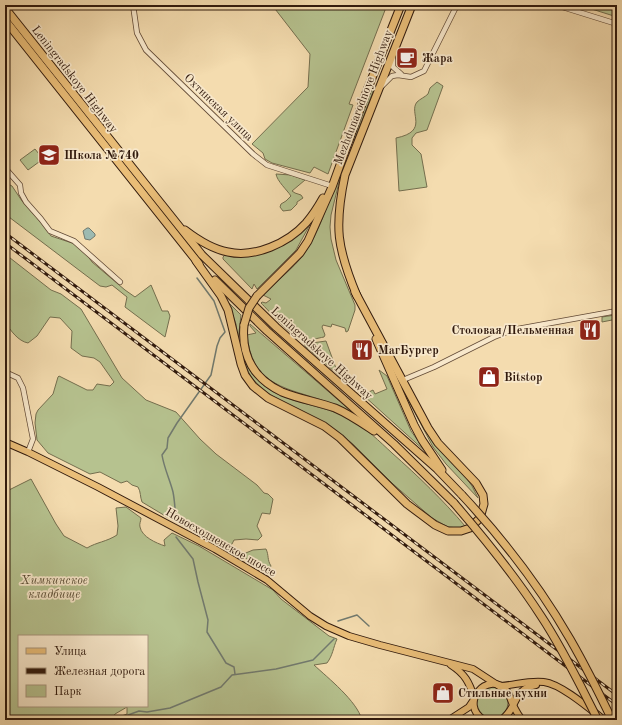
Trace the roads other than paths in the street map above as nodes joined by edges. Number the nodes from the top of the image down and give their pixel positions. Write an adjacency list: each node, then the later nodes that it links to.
1 (133, 5): 14 (street, Охтинская улица)
2 (401, 5): 13 (highway, Mezhdunarodnoye Highway)
3 (412, 5): 9 (highway, Mezhdunarodnoye Highway)
4 (457, 5): 10 (street)
5 (556, 5): 8 (street)
6 (5, 8): 15 (highway, Leningradskoye Highway)
7 (5, 20): 16 (highway, Leningradskoye Highway)
8 (617, 24)
9 (394, 50): 10 (street); 11 (highway, Mezhdunarodnoye Highway)
10 (404, 76): 11 (street)
11 (378, 90): 18 (highway, Mezhdunarodnoye Highway)
12 (5, 168): 17 (street)
13 (336, 175): 14 (highway); 24 (highway, bridge)
14 (329, 185): 15 (highway)
15 (177, 224): 25 (highway, Leningradskoye Highway)
16 (196, 261): 21 (highway); 24 (highway, Leningradskoye Highway)
17 (120, 282)
18 (356, 292): 21 (highway); 25 (highway)
19 (617, 311): 21 (street)
20 (5, 372): 23 (street)
21 (403, 380)
22 (5, 442): 23 (main road, Новосходненское шоссе)
23 (28, 452): 26 (main road, Новосходненское шоссе)
24 (407, 457): 35 (highway, Leningradskoye Highway, bridge)
25 (453, 484): 37 (highway, Leningradskoye Highway, bridge)
26 (448, 663): 27 (main road, Новосходненское шоссе); 29 (main road, Новосходненское шоссе)
27 (500, 686): 28 (main road); 29 (main road); 30 (main road, Новосходненское шоссе)
28 (558, 687): 30 (main road); 36 (main road)
29 (474, 699): 31 (main road); 32 (main road, Новосходненское шоссе)
30 (511, 705): 33 (main road); 34 (main road, Новосходненское шоссе)
31 (449, 720)
32 (484, 720)
33 (500, 720)
34 (522, 720)
35 (598, 720)
36 (604, 720)
37 (612, 720)

